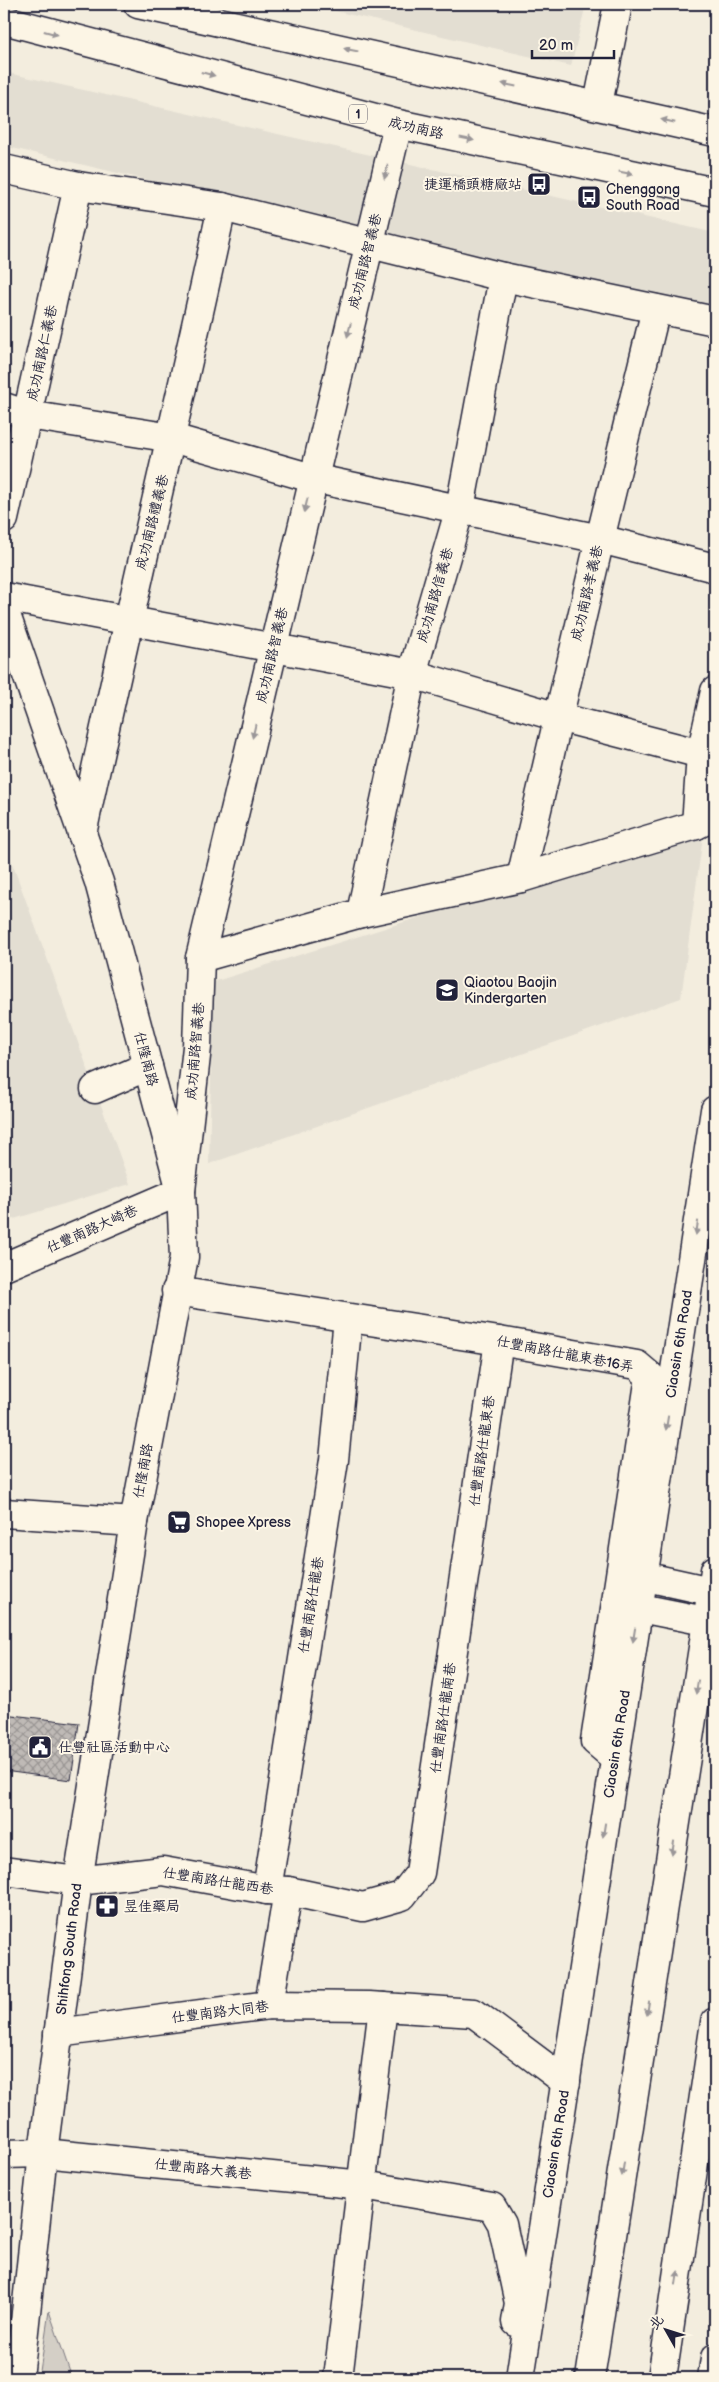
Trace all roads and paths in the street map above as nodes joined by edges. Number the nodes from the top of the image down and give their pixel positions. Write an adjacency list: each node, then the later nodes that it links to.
1 (138, 4): 3 (street)
2 (618, 4): 5 (street)
3 (192, 10): 5 (street, one-way to 3)
4 (4, 20): 6 (street, 成功南路 / 1, one-way to 6)
5 (598, 104): 7 (street, one-way to 5)
6 (398, 124): 10 (street, 成功南路 / 1, one-way to 10); 12 (street, 成功南路智義巷, one-way to 12)
7 (715, 132)
8 (4, 169): 9 (street)
9 (78, 186): 11 (street); 16 (street, 成功南路仁義巷)
10 (715, 192)
11 (222, 207): 12 (street); 17 (street, 成功南路禮義巷)
12 (369, 245): 13 (street); 18 (street, 成功南路智義巷, one-way to 18)
13 (504, 277): 14 (street); 19 (street, 成功南路信義巷)
14 (656, 309): 15 (street); 21 (street, 成功南路孝義巷)
15 (715, 321)
16 (16, 411): 17 (street); 20 (street, 成功南路仁義巷)
17 (172, 438): 18 (street); 25 (street, 成功南路禮義巷)
18 (312, 478): 19 (street); 26 (street, 成功南路智義巷, one-way to 26)
19 (460, 508): 21 (street); 27 (street, 成功南路信義巷)
20 (4, 519)
21 (600, 539): 22 (street); 29 (street, 成功南路孝義巷)
22 (715, 568)
23 (4, 597): 25 (street)
24 (4, 609): 32 (street, 仕隆南路)
25 (127, 622): 26 (street); 32 (street, 成功南路禮義巷)
26 (274, 647): 27 (street); 35 (street, 成功南路智義巷, one-way to 35)
27 (412, 674): 29 (street); 34 (street, 成功南路信義巷)
28 (715, 691): 30 (street)
29 (558, 716): 30 (street); 33 (street, 成功南路孝義巷)
30 (702, 754): 31 (street)
31 (706, 820): 33 (street)
32 (82, 836): 36 (street, 仕隆南路)
33 (521, 878): 34 (street)
34 (360, 913): 35 (street)
35 (200, 958): 39 (street, 成功南路智義巷)
36 (148, 1066): 37 (street); 39 (street, 仕隆南路)
37 (94, 1089)
38 (715, 1110): 47 (street, Ciaosin 6th Road, one-way to 47)
39 (180, 1191): 40 (street, 仕豐南路大崎巷); 41 (street, 仕隆南路)
40 (4, 1267)
41 (176, 1291): 42 (street, 仕豐南路仕龍東巷16弄); 45 (street, 仕隆南路)
42 (348, 1318): 43 (street, 仕豐南路仕龍東巷16弄); 54 (street, 仕豐南路仕龍巷)
43 (499, 1341): 46 (street, 仕豐南路仕龍東巷); 47 (street, 仕豐南路仕龍東巷16弄)
44 (4, 1513): 45 (street)
45 (134, 1522): 53 (street, Shihfong South Road)
46 (466, 1562): 52 (street, 仕豐南路仕龍南巷)
47 (632, 1574): 48 (street); 49 (street, Ciaosin 6th Road)
48 (714, 1584): 50 (street)
49 (627, 1605): 50 (street); 59 (street, Ciaosin 6th Road, one-way to 59)
50 (712, 1622): 68 (street, one-way to 68)
51 (4, 1871): 53 (street, 仕豐南路仕龍西巷)
52 (420, 1873): 54 (street, 仕豐南路仕龍西巷)
53 (78, 1881): 54 (street, 仕豐南路仕龍西巷); 58 (street, Shihfong South Road)
54 (278, 1891): 55 (street, 仕豐南路仕龍巷)
55 (269, 2005): 56 (street, 仕豐南路大同巷); 58 (street, 仕豐南路大同巷)
56 (383, 2007): 59 (street, 仕豐南路大同巷); 62 (street)
57 (715, 2022): 69 (street, one-way to 57)
58 (58, 2033): 60 (street, Shihfong South Road)
59 (566, 2082): 67 (street, Ciaosin 6th Road)
60 (43, 2153): 61 (street, 仕豐南路大義巷); 62 (street, 仕豐南路大義巷); 64 (street, Shihfong South Road)
61 (4, 2154)
62 (363, 2185): 65 (street); 66 (street)
63 (715, 2358): 70 (street)
64 (19, 2378)
65 (338, 2378)
66 (507, 2378)
67 (520, 2378)
68 (590, 2378)
69 (662, 2378)
70 (712, 2378)

